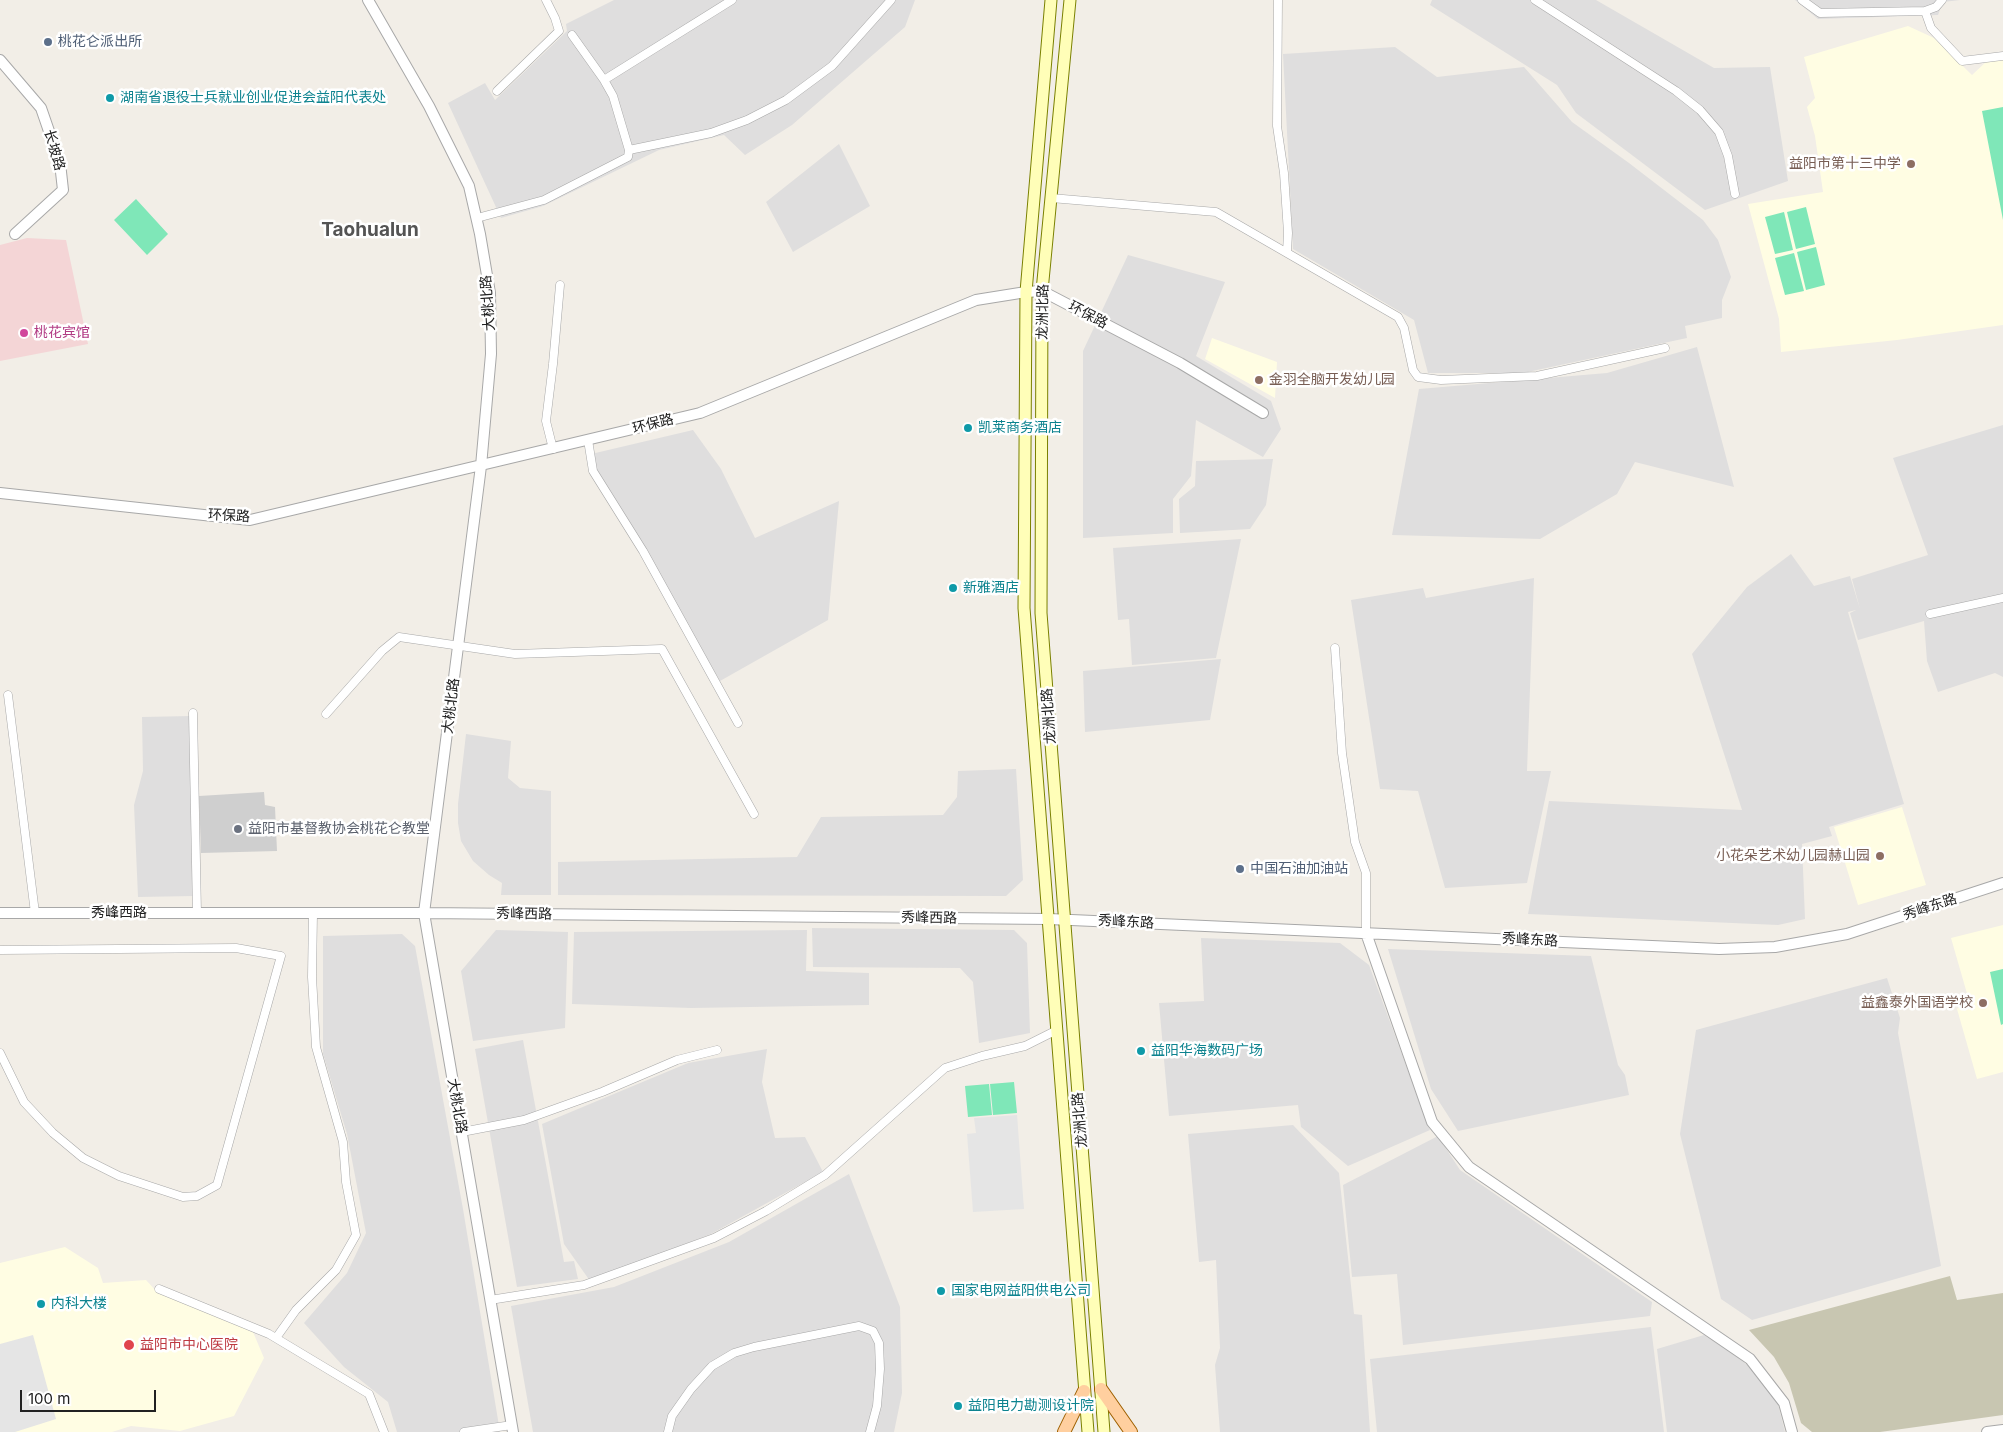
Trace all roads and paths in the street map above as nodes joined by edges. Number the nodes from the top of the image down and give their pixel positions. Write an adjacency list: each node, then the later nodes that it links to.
1 (368, 0): 20 (street, 大桃北路)
2 (546, 0): 16 (street)
3 (732, 0): 15 (street)
4 (890, 0): 17 (street)
5 (1051, 0): 25 (main road, 龙洲北路)
6 (1070, 0): 19 (main road, 龙洲北路)
7 (1278, 0): 22 (street)
8 (1535, 0): 18 (street)
9 (1802, 0): 11 (street)
10 (1942, 0): 11 (street)
11 (1925, 11): 13 (street)
12 (572, 35): 15 (street)
13 (2003, 56)
14 (0, 60): 21 (street, 长坡路)
15 (604, 80): 17 (street)
16 (497, 91)
17 (629, 150): 20 (street)
18 (1735, 194)
19 (1051, 198): 22 (street); 24 (main road, 龙洲北路)
20 (477, 218): 30 (street, 大桃北路)
21 (15, 234)
22 (1287, 252): 26 (street)
23 (560, 285): 29 (street)
24 (1042, 291): 25 (street, 环保路); 27 (street, 环保路); 48 (main road, 龙洲北路)
25 (1026, 292): 28 (street, 环保路); 47 (main road, 龙洲北路)
26 (1665, 348)
27 (1263, 413)
28 (588, 440): 29 (street, 环保路); 39 (street)
29 (553, 448): 30 (street, 环保路)
30 (481, 466): 31 (street, 环保路); 34 (street, 大桃北路)
31 (0, 493)
32 (2003, 598): 33 (street)
33 (1930, 614)
34 (458, 646): 38 (street); 40 (street); 46 (street, 大桃北路)
35 (1335, 648): 49 (street)
36 (8, 695): 43 (street)
37 (193, 713): 44 (street)
38 (326, 714)
39 (738, 723)
40 (754, 814)
41 (2003, 883): 49 (street, 秀峰东路)
42 (0, 913): 43 (street, 秀峰西路)
43 (35, 913): 44 (street, 秀峰西路)
44 (197, 913): 45 (street, 秀峰西路)
45 (313, 913): 46 (street, 秀峰西路); 57 (street)
46 (424, 913): 47 (street, 秀峰西路); 54 (street, 大桃北路)
47 (1049, 919): 48 (street, 秀峰东路); 51 (main road, 龙洲北路)
48 (1064, 920): 49 (street, 秀峰东路); 58 (main road, 龙洲北路)
49 (1366, 933): 70 (street)
50 (0, 950): 53 (street)
51 (1057, 1030): 56 (street); 59 (main road, 龙洲北路)
52 (717, 1050): 54 (street)
53 (0, 1053)
54 (462, 1132): 56 (street, 大桃北路)
55 (159, 1289): 57 (street)
56 (490, 1300): 60 (street, 大桃北路)
57 (276, 1338): 62 (street)
58 (1101, 1389): 68 (main road, 龙洲北路); 69 (main road)
59 (1084, 1391): 66 (main road); 67 (main road, 龙洲北路)
60 (512, 1428): 63 (street)
61 (2003, 1430): 71 (street)
62 (384, 1432)
63 (464, 1432)
64 (668, 1432): 65 (street)
65 (870, 1432)
66 (1064, 1432)
67 (1088, 1432)
68 (1104, 1432)
69 (1131, 1432)
70 (1792, 1432)
71 (1987, 1432)

